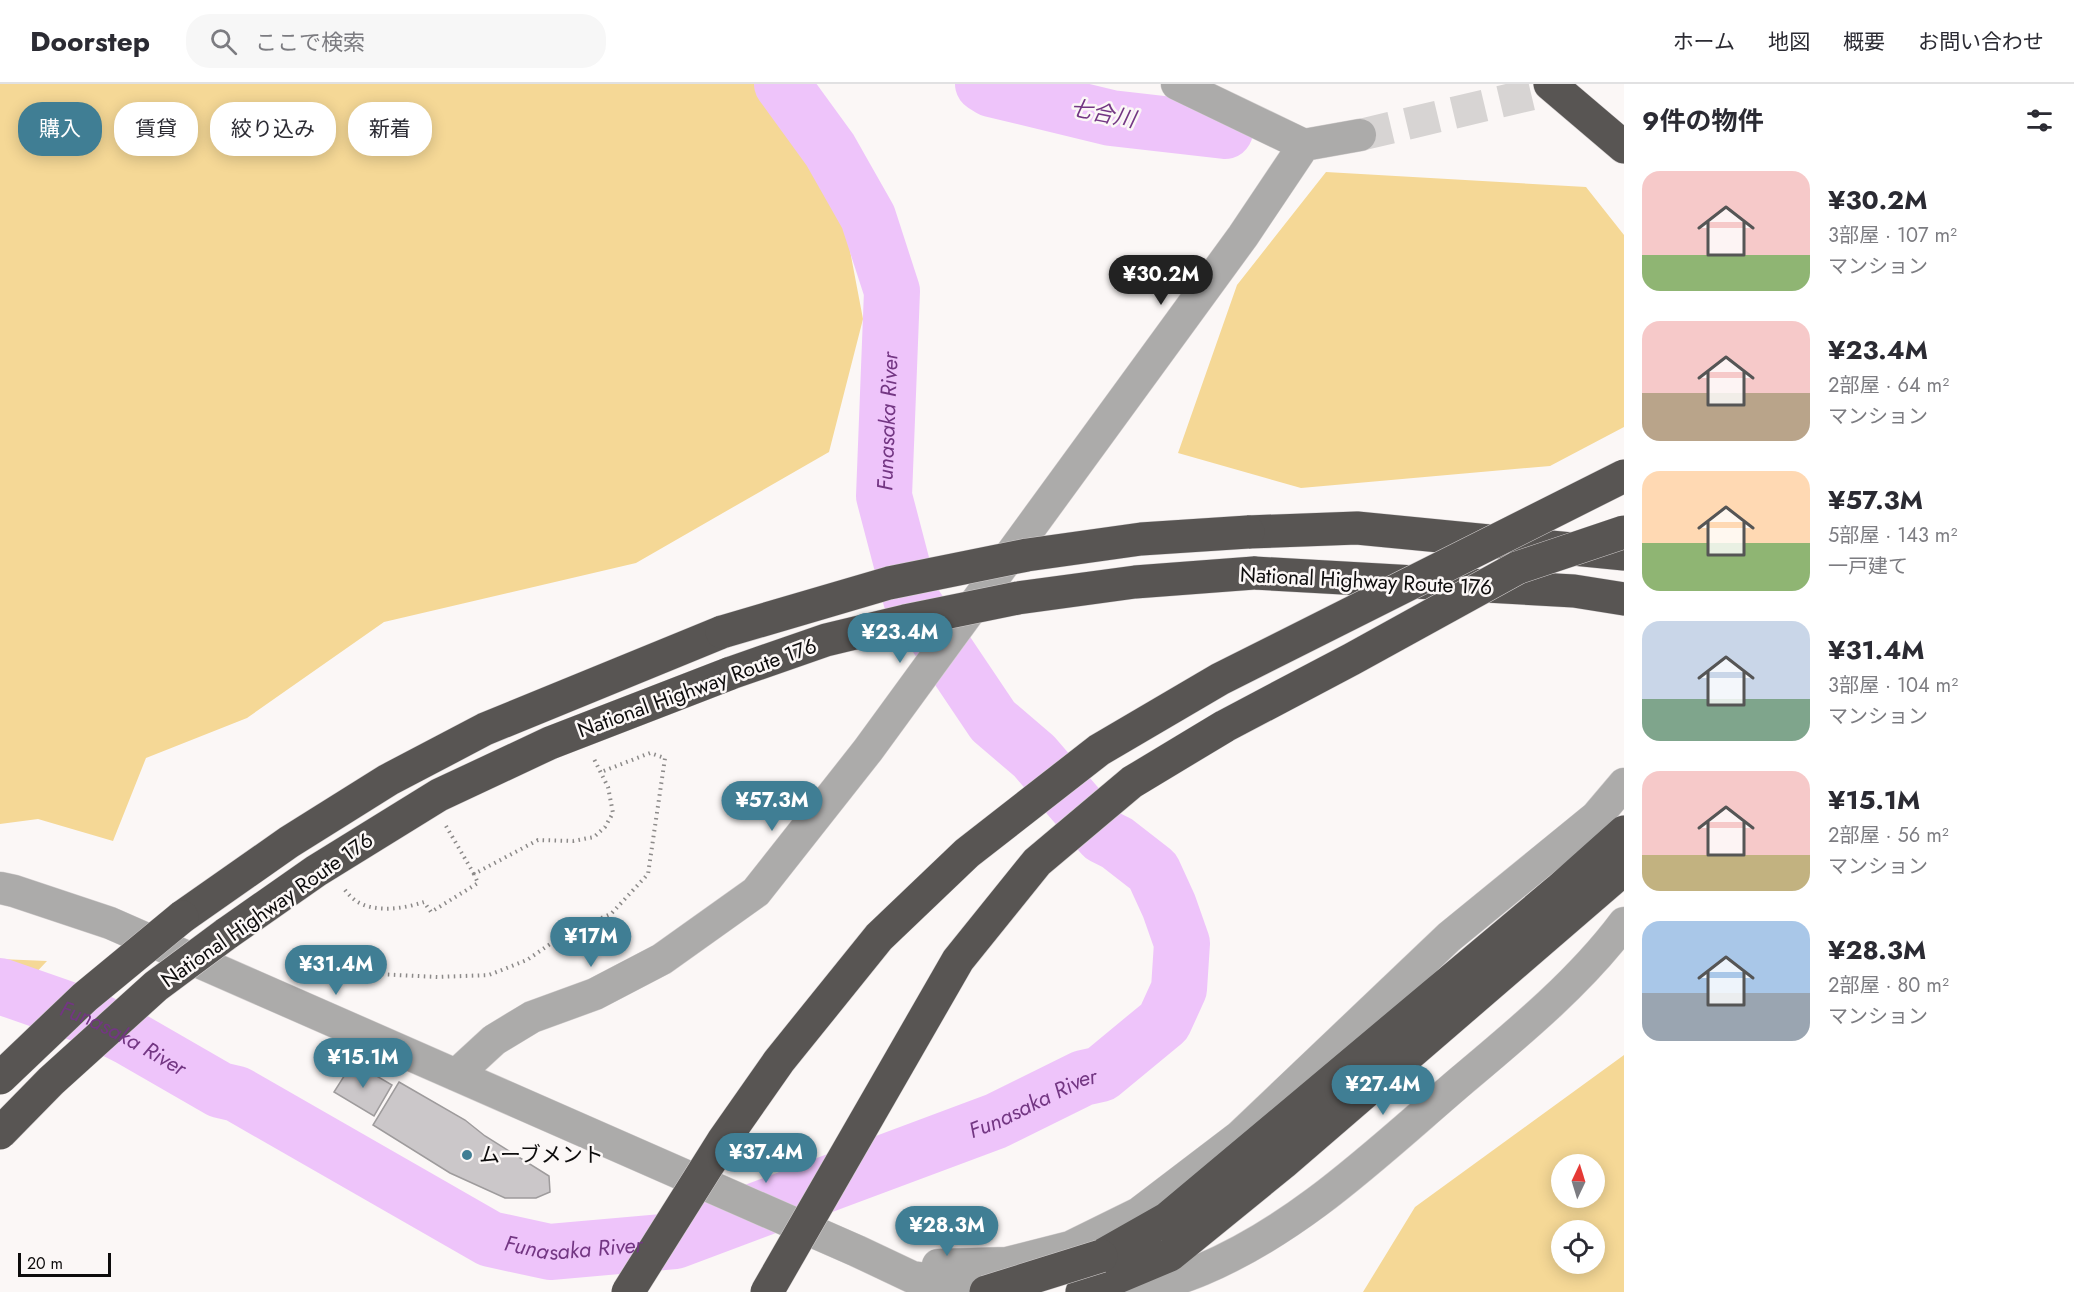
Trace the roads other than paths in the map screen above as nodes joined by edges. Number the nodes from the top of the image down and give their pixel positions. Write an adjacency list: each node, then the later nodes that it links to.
1 (1178, 84): 4 (street)
2 (1550, 84): 5 (highway)
3 (1360, 135): 4 (street)
4 (1304, 145): 15 (street, bridge)
5 (1624, 147)
6 (1624, 476): 19 (highway, bridge)
7 (1624, 532): 20 (highway, bridge)
8 (1624, 554): 16 (highway, National Highway Route 176, bridge)
9 (1624, 599): 17 (highway, National Highway Route 176, bridge)
10 (1624, 784): 18 (street)
11 (1624, 832): 21 (highway, bridge)
12 (1624, 869): 23 (highway)
13 (0, 888): 15 (street)
14 (1624, 923): 24 (street)
15 (456, 1075): 18 (street, bridge)
16 (0, 1078)
17 (0, 1133)
18 (857, 1251): 22 (street)
19 (628, 1292)
20 (767, 1292)
21 (986, 1292)
22 (1028, 1292)
23 (1082, 1292)
24 (1132, 1292)

